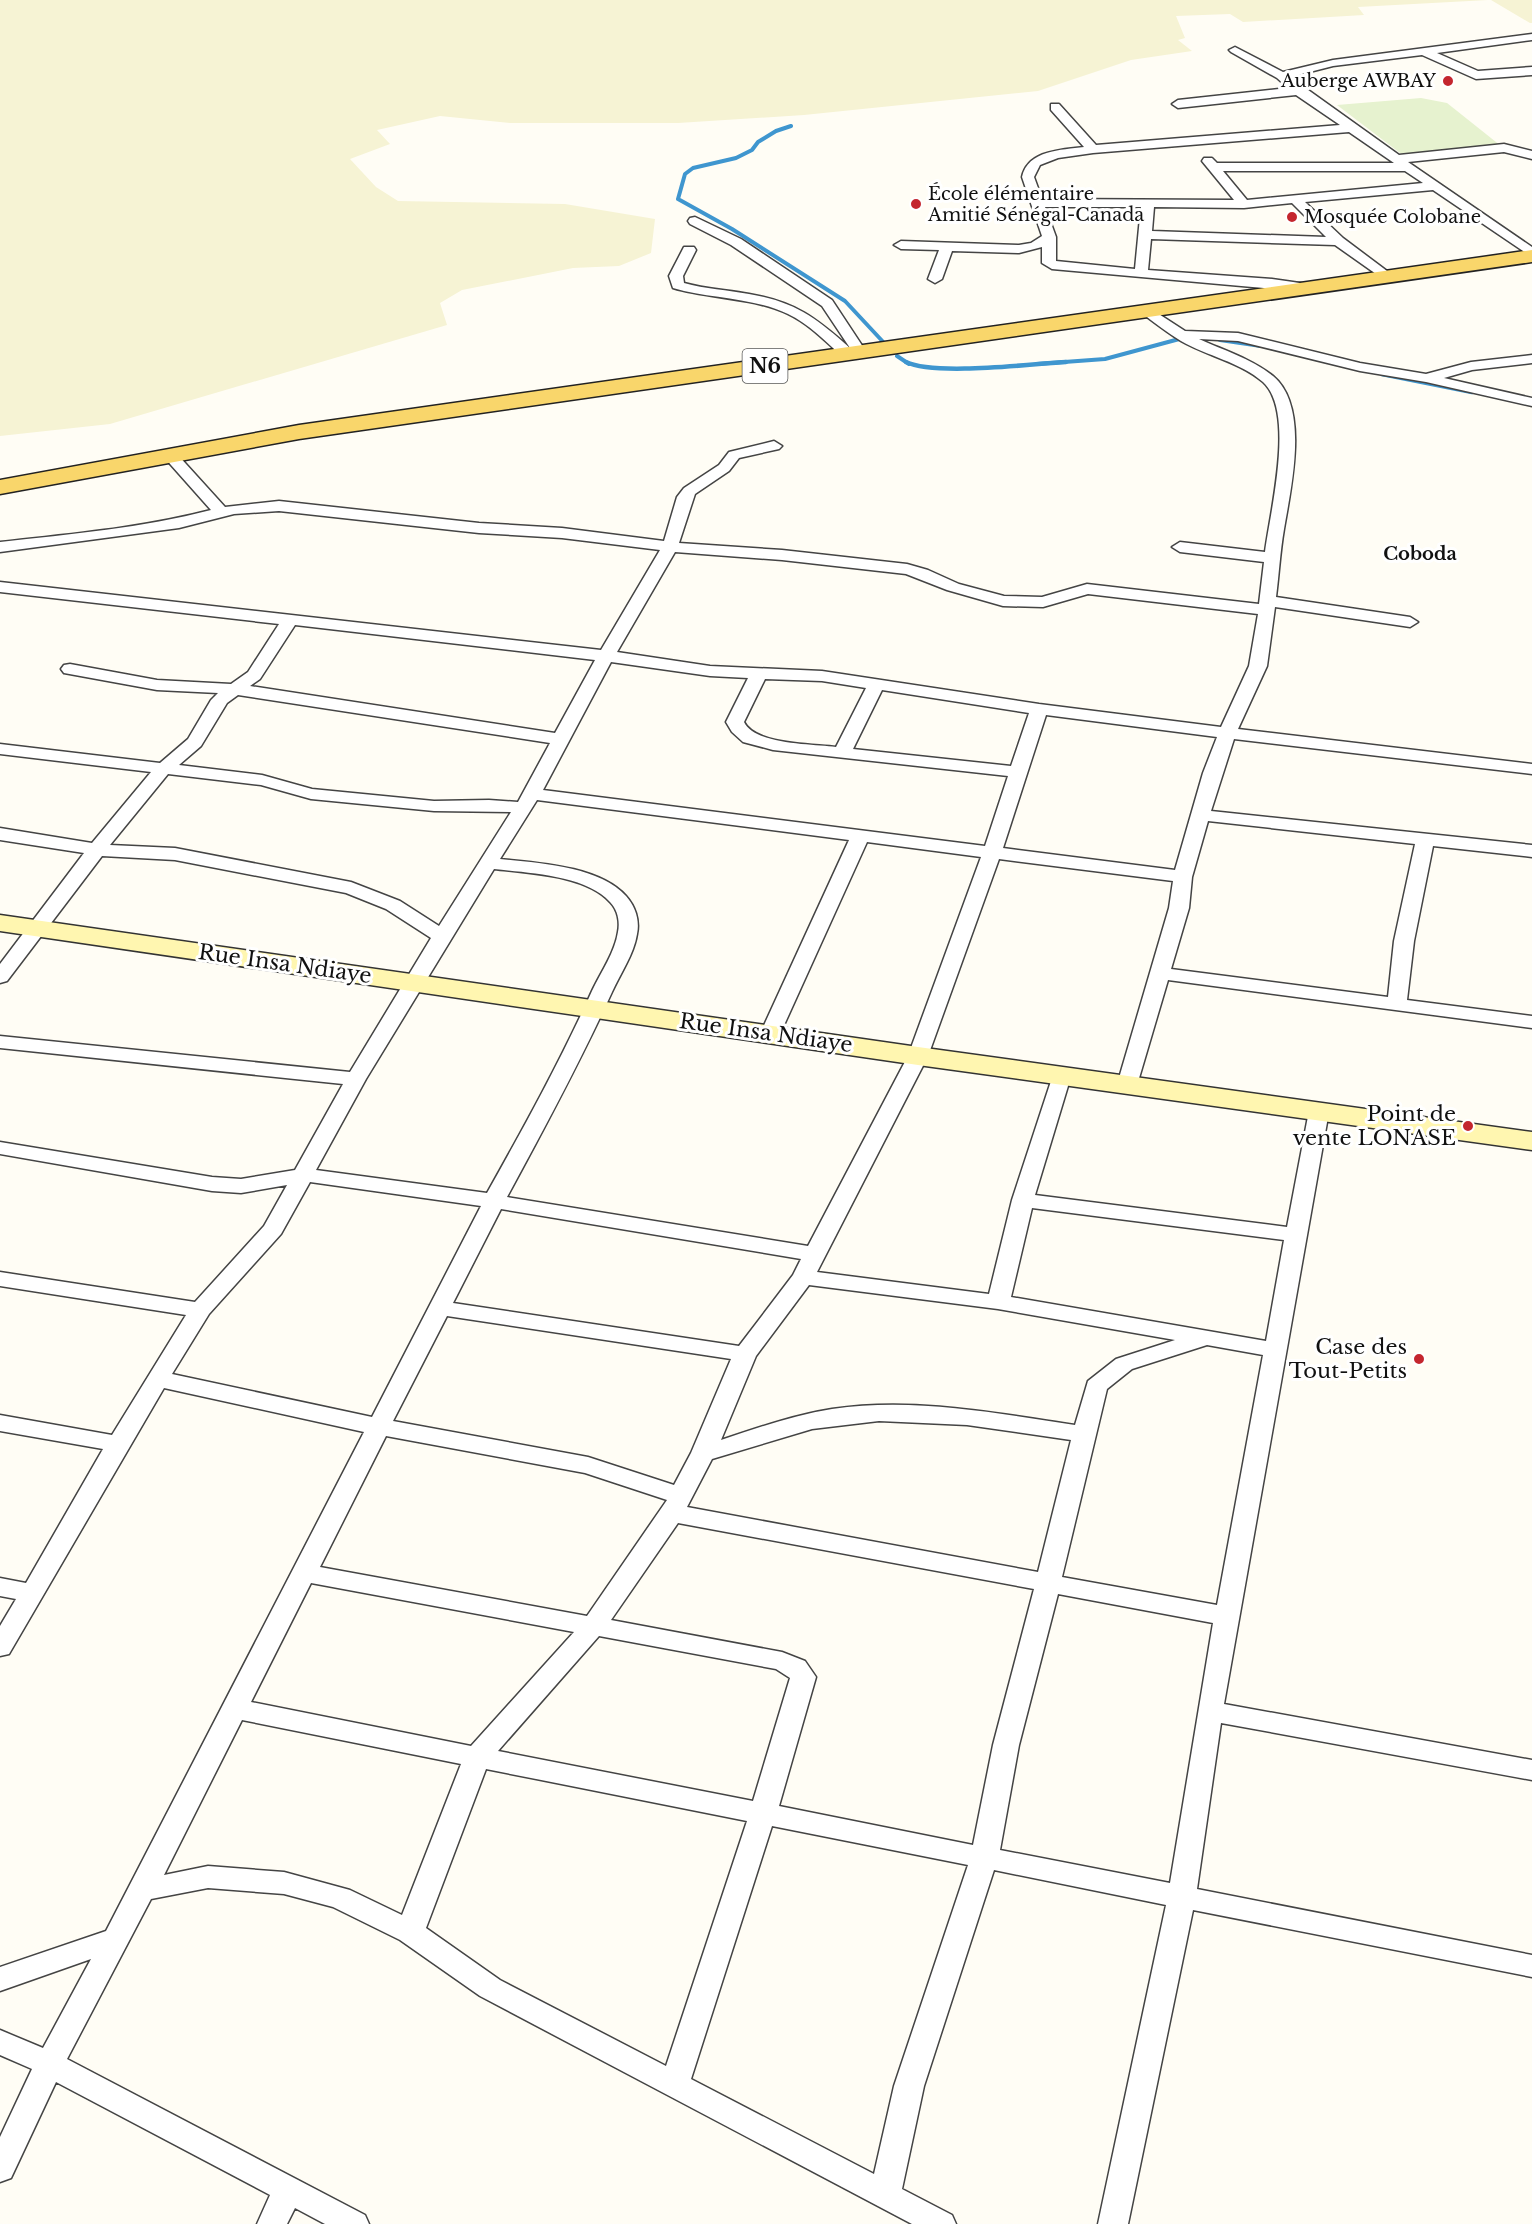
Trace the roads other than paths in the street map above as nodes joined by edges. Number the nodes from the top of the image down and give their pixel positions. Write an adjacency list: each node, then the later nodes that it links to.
1 (1532, 37): 3 (street)
2 (1235, 50): 5 (street)
3 (1423, 51): 4 (street); 5 (street)
4 (1532, 71)
5 (1281, 76): 6 (street)
6 (1298, 90): 7 (street); 9 (street)
7 (1178, 104)
8 (1055, 107): 11 (street)
9 (1354, 128): 10 (street); 13 (street)
10 (1196, 142): 11 (street); 14 (street)
11 (1093, 149): 17 (street)
12 (1532, 155): 13 (street)
13 (1403, 163): 14 (street); 15 (street)
14 (1212, 167): 19 (street)
15 (1434, 186): 16 (street); 27 (street)
16 (1298, 201): 19 (street); 23 (street)
17 (1037, 202): 18 (street); 22 (street)
18 (1148, 202): 19 (street); 21 (street)
19 (1244, 204)
20 (695, 220): 34 (street)
21 (1146, 235): 23 (street); 28 (street)
22 (1049, 237): 25 (street); 28 (street)
23 (1338, 241): 29 (street)
24 (901, 245): 25 (street)
25 (947, 247): 30 (street)
26 (689, 250): 34 (street)
27 (1532, 254): 29 (main road, N6)
28 (1141, 274): 31 (street)
29 (1386, 277): 31 (main road, N6)
30 (935, 279)
31 (1309, 288): 32 (main road, N6)
32 (1148, 311): 33 (street); 34 (main road, N6)
33 (1180, 333): 36 (street); 45 (street)
34 (854, 353): 39 (main road, N6)
35 (1532, 359): 36 (street)
36 (1426, 378): 37 (street)
37 (1532, 402)
38 (774, 446): 43 (street)
39 (171, 456): 40 (main road, N6); 41 (street)
40 (0, 487)
41 (220, 512): 42 (street); 43 (street)
42 (0, 547)
43 (670, 547): 47 (street); 50 (street)
44 (1180, 547): 45 (street)
45 (1273, 558): 47 (street)
46 (0, 587): 48 (street)
47 (1268, 605): 49 (street); 56 (street)
48 (290, 620): 50 (street); 54 (street)
49 (1410, 622)
50 (607, 656): 52 (street); 57 (street)
51 (70, 669): 54 (street)
52 (759, 673): 53 (street); 59 (street)
53 (878, 683): 55 (street); 59 (street)
54 (233, 689): 57 (street); 60 (street)
55 (1039, 709): 56 (street); 62 (street)
56 (1227, 733): 61 (street); 64 (street)
57 (560, 739): 63 (street)
58 (0, 748): 60 (street)
59 (842, 753): 62 (street)
60 (163, 769): 63 (street); 68 (street)
61 (1532, 769)
62 (1018, 772): 70 (street)
63 (527, 801): 66 (street); 71 (street)
64 (1201, 815): 67 (street); 72 (street)
65 (0, 834): 68 (street)
66 (860, 837): 70 (street); 82 (street)
67 (1425, 840): 69 (street); 79 (street)
68 (98, 850): 74 (street); 75 (street)
69 (1532, 851)
70 (992, 852): 72 (street); 84 (street)
71 (489, 863): 75 (street); 80 (street)
72 (1183, 877): 76 (street)
73 (0, 923): 74 (main road, Rue Insa Ndiaye)
74 (39, 928): 77 (street); 78 (main road, Rue Insa Ndiaye)
75 (442, 936): 78 (street)
76 (1159, 973): 79 (street); 87 (street)
77 (0, 978)
78 (416, 982): 80 (main road, Rue Insa Ndiaye); 86 (street)
79 (1397, 1004): 81 (street)
80 (595, 1008): 82 (main road, Rue Insa Ndiaye); 93 (street)
81 (1532, 1022)
82 (770, 1034): 84 (main road, Rue Insa Ndiaye)
83 (0, 1042): 86 (street)
84 (918, 1056): 85 (main road, Rue Insa Ndiaye); 95 (street)
85 (1062, 1076): 87 (main road, Rue Insa Ndiaye); 92 (street)
86 (356, 1079): 91 (street)
87 (1127, 1085): 88 (main road, Rue Insa Ndiaye)
88 (1320, 1111): 89 (main road, Rue Insa Ndiaye); 94 (street)
89 (1532, 1141)
90 (0, 1148): 91 (street)
91 (304, 1175): 93 (street); 100 (street)
92 (1023, 1200): 94 (street); 98 (street)
93 (494, 1201): 95 (street); 99 (street)
94 (1298, 1235): 102 (street)
95 (814, 1254): 96 (street)
96 (803, 1277): 98 (street); 103 (street)
97 (0, 1278): 100 (street)
98 (998, 1302): 101 (street)
99 (441, 1308): 103 (street); 106 (street)
100 (200, 1310): 104 (street)
101 (1203, 1339): 102 (street); 107 (street)
102 (1277, 1350): 115 (street)
103 (745, 1354): 109 (street)
104 (158, 1379): 106 (street); 108 (street)
105 (0, 1423): 108 (street)
106 (380, 1427): 110 (street); 111 (street)
107 (1085, 1434): 109 (street); 112 (street)
108 (118, 1444): 114 (street)
109 (703, 1453): 110 (street)
110 (677, 1504): 112 (street); 116 (street)
111 (305, 1573): 116 (street); 118 (street)
112 (1048, 1584): 115 (street); 123 (street)
113 (0, 1587): 114 (street)
114 (33, 1593): 117 (street)
115 (1227, 1616): 119 (street)
116 (593, 1627): 120 (street); 122 (street)
117 (0, 1647)
118 (235, 1709): 120 (street); 124 (street)
119 (1210, 1711): 121 (street); 125 (street)
120 (477, 1757): 122 (street); 126 (street)
121 (1532, 1770)
122 (763, 1813): 123 (street); 132 (street)
123 (984, 1859): 125 (street); 135 (street)
124 (142, 1890): 126 (street); 127 (street)
125 (1182, 1897): 128 (street); 139 (street)
126 (410, 1932): 132 (street)
127 (116, 1940): 129 (street); 131 (street)
128 (1532, 1966)
129 (0, 1979)
130 (0, 2042): 131 (street)
131 (49, 2064): 133 (street); 134 (street)
132 (674, 2085): 135 (street)
133 (0, 2169)
134 (288, 2188): 136 (street); 137 (street)
135 (885, 2196): 138 (street)
136 (272, 2224)
137 (354, 2224)
138 (941, 2224)
139 (1113, 2224)

